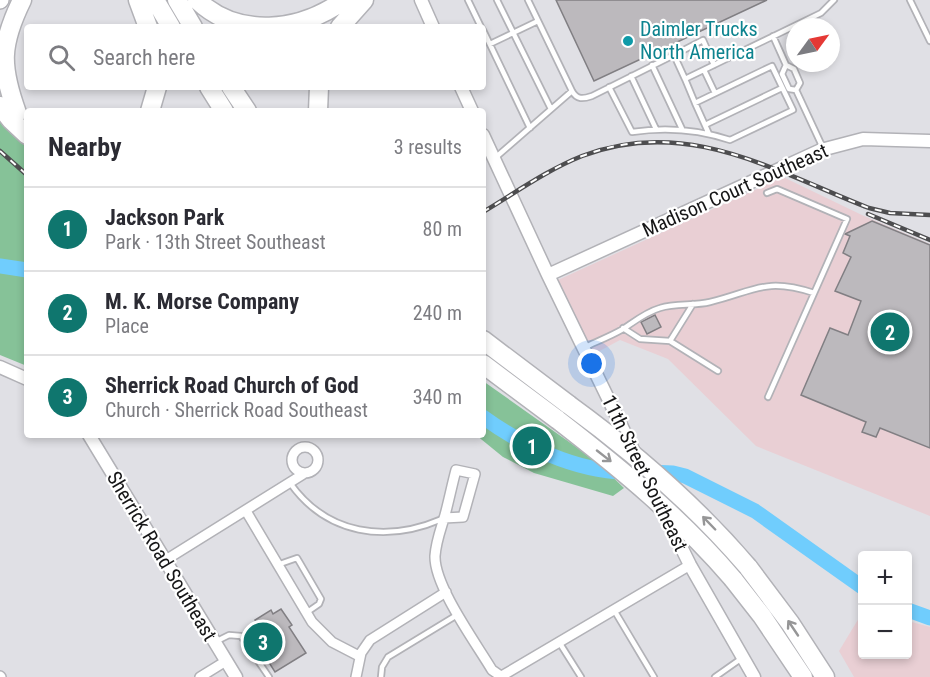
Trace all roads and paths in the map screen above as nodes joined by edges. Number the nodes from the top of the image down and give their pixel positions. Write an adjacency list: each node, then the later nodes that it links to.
1 (22, 0): 54 (highway)
2 (138, 0): 15 (highway)
3 (155, 0): 16 (highway)
4 (177, 0): 17 (highway)
5 (197, 0): 18 (highway)
6 (344, 0): 19 (highway)
7 (363, 0): 20 (highway)
8 (421, 0): 21 (street)
9 (468, 0): 22 (lane)
10 (497, 0): 23 (lane)
11 (528, 0): 14 (lane)
12 (834, 0): 25 (lane)
13 (910, 0): 26 (lane)
14 (538, 21): 23 (lane); 45 (lane)
15 (147, 24)
16 (169, 24)
17 (191, 24)
18 (239, 24)
19 (284, 24)
20 (343, 24)
21 (432, 24)
22 (480, 24)
23 (514, 33): 27 (lane); 53 (lane)
24 (486, 36): 27 (lane)
25 (773, 36): 30 (lane); 31 (lane)
26 (930, 41)
27 (490, 44): 56 (lane)
28 (674, 55): 29 (lane); 30 (lane); 35 (lane)
29 (652, 65): 34 (lane); 58 (lane)
30 (714, 65): 32 (lane)
31 (786, 65): 44 (lane)
32 (704, 70): 35 (lane); 46 (lane)
33 (795, 72): 44 (lane)
34 (631, 76): 36 (lane); 57 (lane)
35 (685, 79): 47 (lane)
36 (609, 87): 45 (lane); 57 (lane)
37 (782, 88): 46 (lane); 55 (lane); 60 (lane)
38 (0, 90): 54 (highway)
39 (156, 90): 48 (highway)
40 (211, 90): 49 (highway)
41 (233, 90): 50 (highway)
42 (319, 90): 51 (highway)
43 (462, 90): 52 (street)
44 (796, 90): 63 (lane)
45 (572, 91): 53 (lane)
46 (715, 93): 47 (lane)
47 (695, 103): 55 (lane)
48 (151, 108)
49 (222, 108)
50 (245, 108)
51 (318, 108)
52 (471, 108)
53 (551, 109): 56 (lane)
54 (15, 114): 59 (highway)
55 (705, 124): 60 (lane)
56 (530, 128): 64 (lane)
57 (656, 129): 58 (lane)
58 (682, 129): 60 (lane)
59 (24, 132)
60 (709, 134)
61 (930, 141): 63 (street, Madison Court Southeast)
62 (486, 142): 64 (street, 11th Street Southeast)
63 (824, 149): 66 (street, Madison Court Southeast)
64 (494, 159): 66 (street, 11th Street Southeast)
65 (766, 193): 67 (lane)
66 (548, 276): 73 (street, 11th Street Southeast)
67 (814, 293): 68 (lane); 81 (lane)
68 (693, 304): 69 (lane); 71 (lane)
69 (623, 328): 71 (lane); 73 (lane)
70 (486, 331): 79 (highway)
71 (670, 340): 76 (lane)
72 (486, 342): 79 (highway)
73 (583, 348): 89 (street, 11th Street Southeast, bridge)
74 (486, 366): 80 (highway)
75 (0, 367): 78 (street)
76 (718, 371)
77 (486, 376): 80 (highway)
78 (24, 378)
79 (540, 382): 110 (highway, one-way to 79, bridge)
80 (525, 396): 109 (highway, one-way to 109, bridge)
81 (768, 397)
82 (92, 438): 87 (street, Sherrick Road Southeast)
83 (305, 473): 84 (street)
84 (290, 483): 85 (street); 86 (lane)
85 (246, 511): 87 (street); 88 (street)
86 (444, 518): 86 (street); 90 (street)
87 (164, 561): 94 (street, Sherrick Road Southeast)
88 (277, 565): 92 (street); 92 (lane)
89 (690, 565): 91 (street); 97 (street, 11th Street Southeast)
90 (446, 592): 93 (street); 96 (street)
91 (614, 610): 95 (street); 106 (lane)
92 (306, 613): 96 (street)
93 (459, 614): 103 (lane); 104 (street)
94 (215, 642): 98 (street, Sherrick Road Southeast); 101 (lane)
95 (559, 642): 104 (street); 105 (lane)
96 (359, 656): 102 (street)
97 (743, 658): 107 (lane); 108 (street, 11th Street Southeast)
98 (226, 661): 99 (street); 100 (street, Sherrick Road Southeast)
99 (200, 677)
100 (236, 677)
101 (269, 677)
102 (356, 677)
103 (381, 677)
104 (501, 677)
105 (581, 677)
106 (654, 677)
107 (715, 677)
108 (754, 677)
109 (803, 677)
110 (825, 677)

